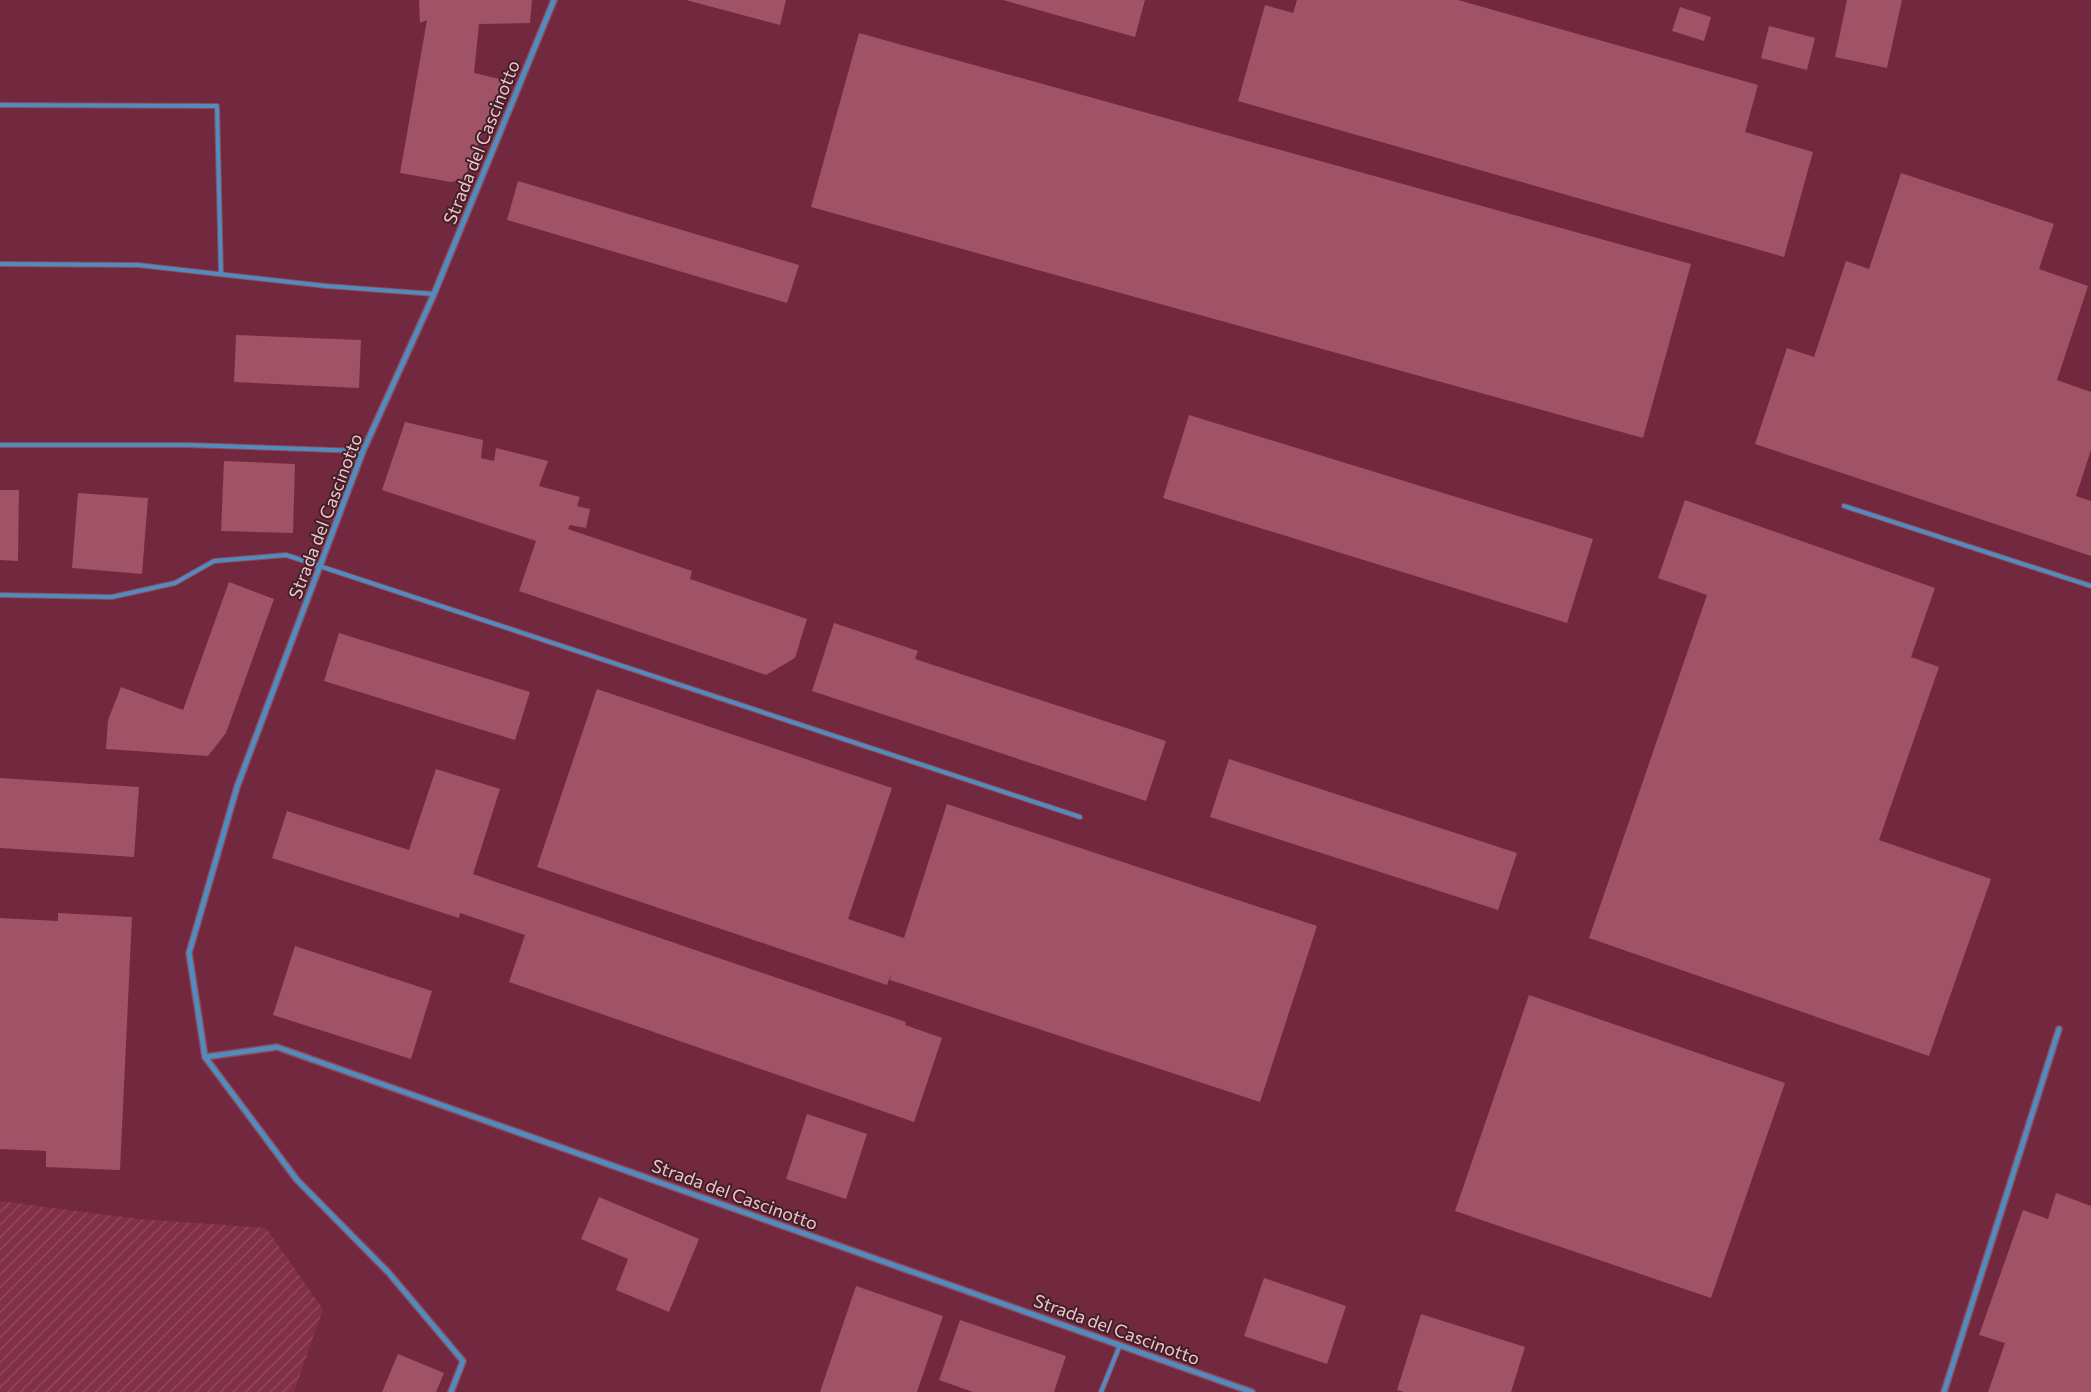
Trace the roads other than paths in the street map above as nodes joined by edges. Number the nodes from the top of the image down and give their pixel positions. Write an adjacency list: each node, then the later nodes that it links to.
1 (554, 0): 5 (street, Strada del Cascinotto)
2 (0, 105): 4 (lane)
3 (0, 264): 4 (lane)
4 (221, 274): 5 (lane)
5 (434, 294): 7 (street, Strada del Cascinotto)
6 (0, 445): 7 (lane)
7 (363, 451): 9 (street, Strada del Cascinotto)
8 (1844, 506): 10 (lane)
9 (320, 566): 11 (lane); 12 (lane); 14 (street, Strada del Cascinotto)
10 (2091, 586)
11 (0, 595)
12 (1080, 817)
13 (2059, 1029): 19 (street)
14 (205, 1057): 15 (street, Strada del Cascinotto); 16 (street, Strada del Cascinotto)
15 (1120, 1345): 17 (lane); 18 (street, Strada del Cascinotto)
16 (452, 1392)
17 (1101, 1392)
18 (1252, 1392)
19 (1944, 1392)

